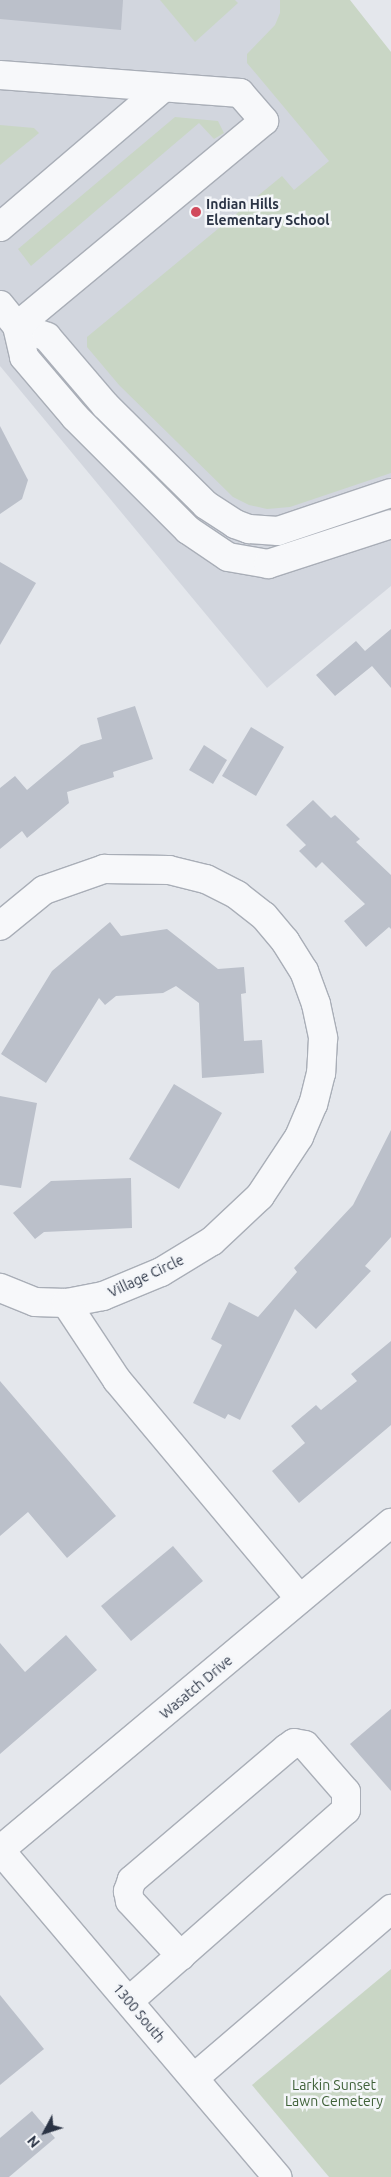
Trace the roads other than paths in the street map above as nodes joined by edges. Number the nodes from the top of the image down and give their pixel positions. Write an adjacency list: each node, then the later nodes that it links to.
1 (0, 75): 2 (street)
2 (163, 88): 3 (street); 5 (street)
3 (0, 226)
4 (0, 305): 5 (street)
5 (17, 326): 6 (street); 7 (street)
6 (391, 493)
7 (391, 524)
8 (0, 926): 10 (street, Village Circle)
9 (0, 1288): 10 (street, Village Circle)
10 (66, 1303): 12 (street)
11 (391, 1523): 12 (street, Wasatch Drive)
12 (300, 1599): 13 (street, Wasatch Drive)
13 (0, 1850): 16 (street, 1300 South)
14 (391, 1909): 17 (street)
15 (180, 1956): 15 (street); 16 (street)
16 (129, 2001): 17 (street, 1300 South)
17 (194, 2078): 18 (street, 1300 South)
18 (277, 2177)

